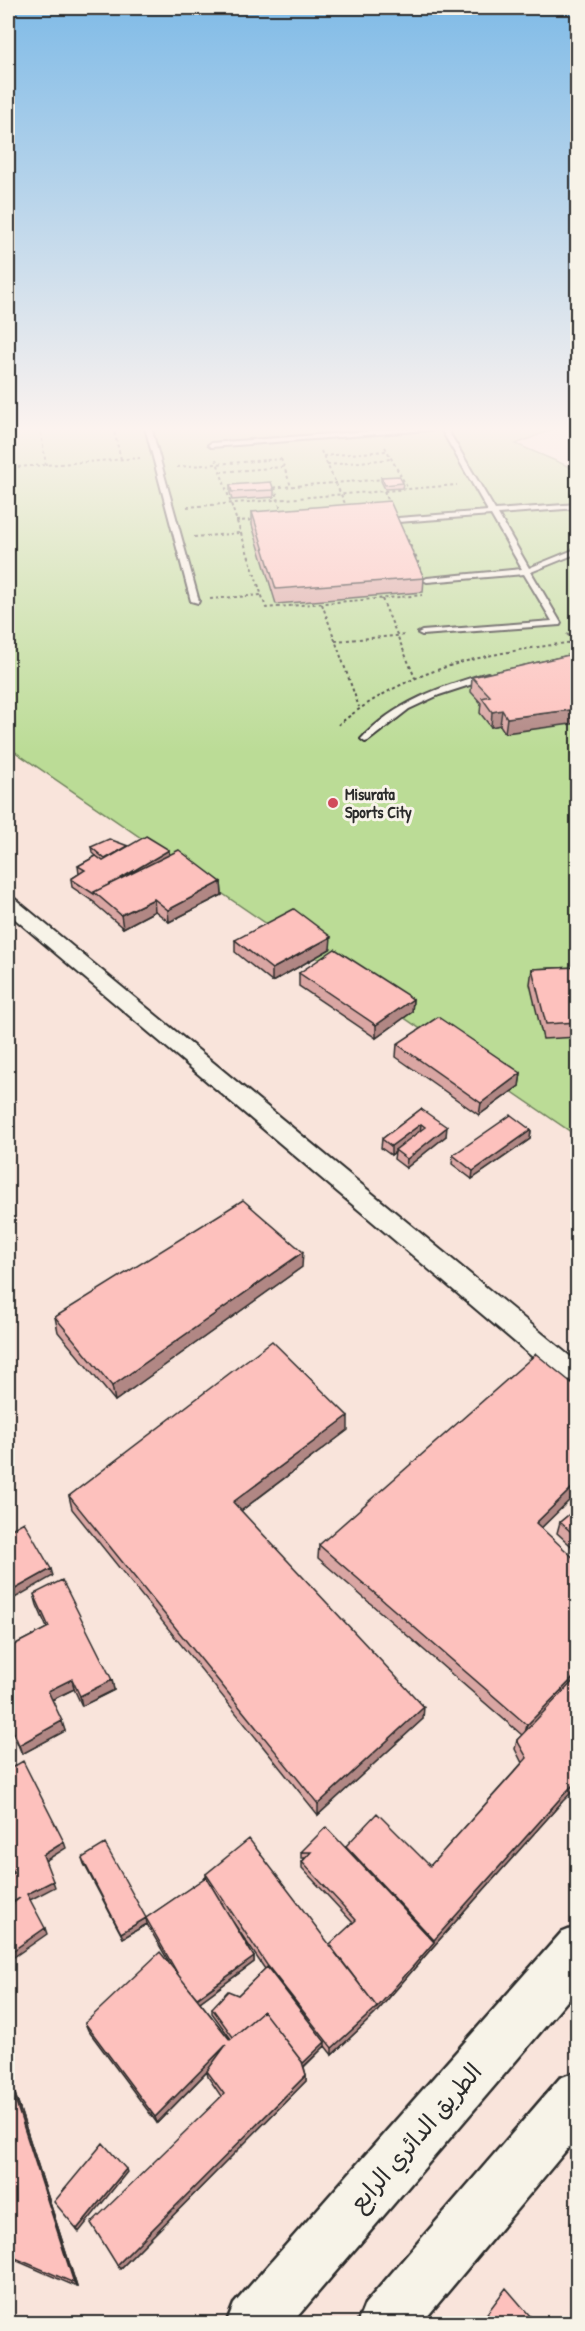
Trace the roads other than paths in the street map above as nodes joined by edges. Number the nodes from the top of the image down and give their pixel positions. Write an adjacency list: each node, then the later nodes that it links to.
1 (177, 536): 6 (lane)
2 (506, 536): 4 (lane)
3 (578, 550): 4 (lane)
4 (527, 571): 5 (lane); 7 (lane)
5 (427, 580)
6 (195, 601)
7 (422, 633)
8 (496, 674): 9 (lane)
9 (365, 739)
10 (8, 903): 11 (street)
11 (578, 1379)
12 (578, 1950): 14 (main road, الطريق الدائري الرابع)
13 (578, 2096): 15 (main road)
14 (254, 2324)
15 (385, 2324)

